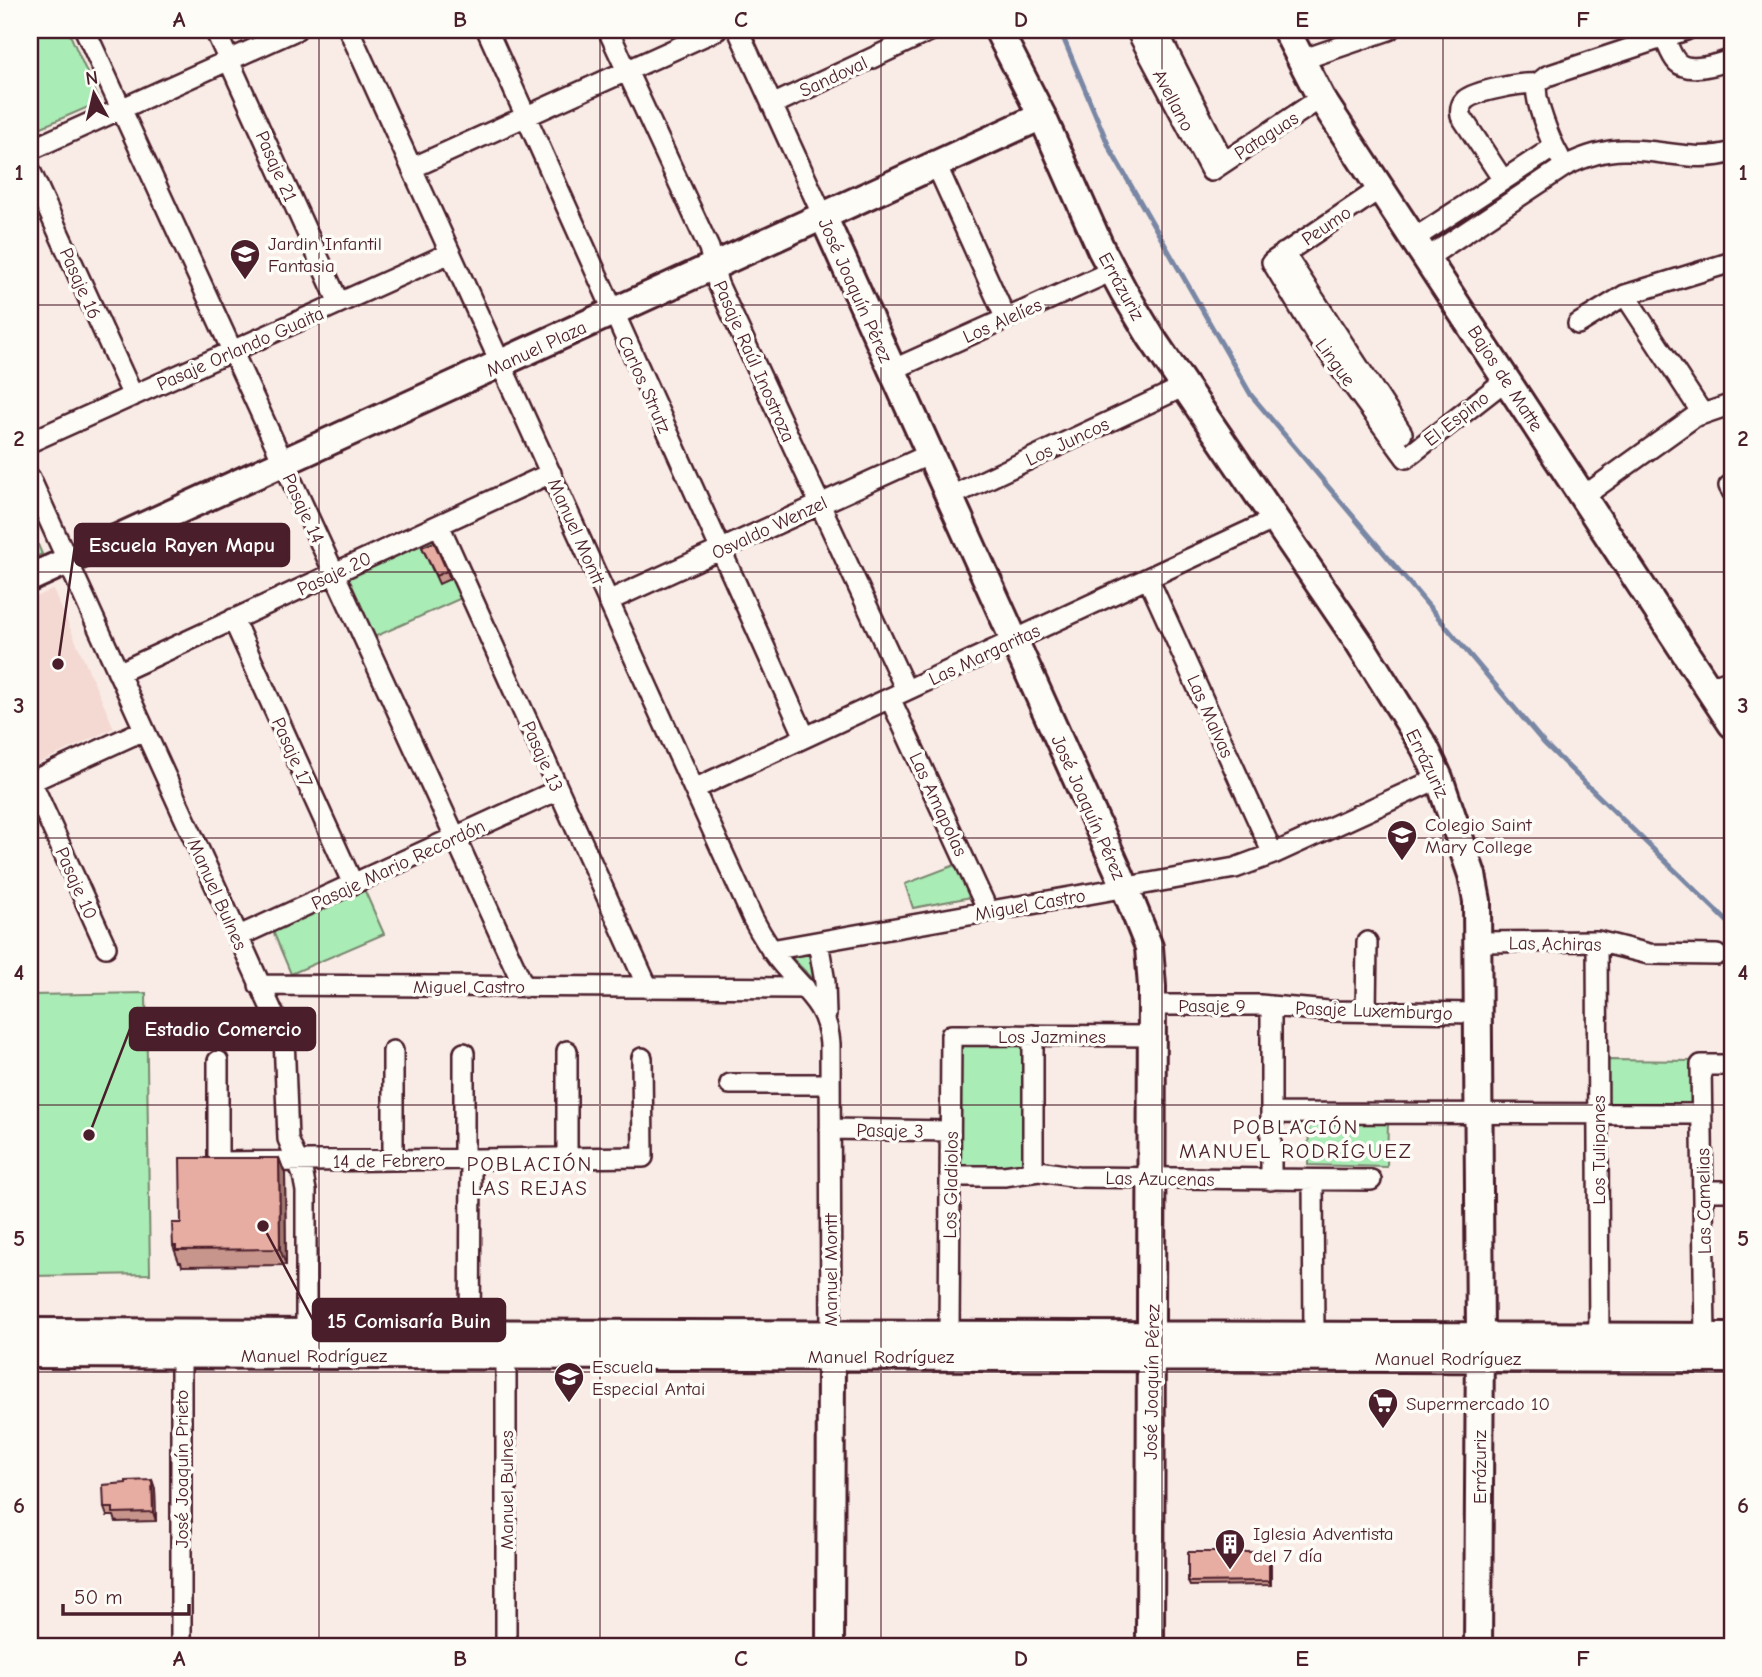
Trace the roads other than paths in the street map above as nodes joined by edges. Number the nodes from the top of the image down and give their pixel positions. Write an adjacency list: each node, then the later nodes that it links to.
1 (85, 30): 24 (street, Pasaje 14)
2 (215, 30): 17 (street, Pasaje 21)
3 (296, 30): 17 (street)
4 (349, 30): 33 (street, Manuel Montt)
5 (487, 30): 26 (street, Carlos Strutz)
6 (608, 30): 20 (street, Pasaje Raúl Inostroza)
7 (717, 30): 20 (street)
8 (738, 30): 23 (street, José Joaquín Pérez)
9 (932, 30): 23 (street, Sandoval)
10 (998, 30): 25 (street, Errázuriz)
11 (1136, 30): 32 (street, Avellano)
12 (1157, 30): 32 (street, Avellano)
13 (1286, 30): 18 (street, Bajos de Matte)
14 (1389, 30): 18 (street)
15 (1686, 30): 16 (street)
16 (1664, 37): 19 (street); 21 (street)
17 (229, 60): 24 (street); 45 (street, Pasaje 21)
18 (1301, 60): 22 (street, Bajos de Matte)
19 (1732, 60)
20 (626, 71): 26 (street); 42 (street, Pasaje Raúl Inostroza)
21 (1537, 83): 27 (street); 35 (street)
22 (1321, 98): 32 (street, Pataguas); 36 (street, Bajos de Matte)
23 (772, 105): 37 (street, José Joaquín Pérez)
24 (121, 109): 28 (street); 49 (street, Pasaje 14)
25 (1042, 116): 30 (street, Manuel Plaza); 43 (street, Errázuriz)
26 (526, 117): 33 (street); 46 (street, Carlos Strutz)
27 (1554, 147): 31 (street); 35 (street)
28 (30, 150)
29 (1732, 152): 31 (street)
30 (936, 164): 37 (street, Manuel Plaza); 47 (street)
31 (1565, 166): 38 (street)
32 (1218, 167)
33 (412, 169): 39 (street, Manuel Montt)
34 (30, 170): 54 (street, Pasaje 16)
35 (1503, 180): 38 (street)
36 (1381, 187): 38 (street, Bajos de Matte); 40 (street, Peumo)
37 (823, 216): 42 (street, Manuel Plaza); 51 (street, José Joaquín Pérez)
38 (1421, 248): 52 (street, Bajos de Matte)
39 (450, 253): 45 (street, Pasaje Orlando Guaita); 50 (street, Manuel Montt)
40 (1278, 257): 59 (street, Lingue)
41 (1732, 262): 44 (street)
42 (713, 266): 46 (street, Manuel Plaza); 65 (street, Pasaje Raúl Inostroza)
43 (1112, 271): 47 (street, Los Alelíes); 53 (street, Errázuriz)
44 (1625, 295): 48 (street); 56 (street)
45 (339, 303): 49 (street, Pasaje Orlando Guaita)
46 (613, 312): 50 (street, Manuel Plaza); 68 (street, Carlos Strutz)
47 (1006, 319): 51 (street, Los Alelíes)
48 (1578, 324)
49 (233, 351): 54 (street, Pasaje Orlando Guaita); 60 (street, Pasaje 14)
50 (501, 364): 60 (street, Manuel Plaza); 61 (street, Manuel Montt)
51 (892, 370): 58 (street, José Joaquín Pérez)
52 (1507, 379): 59 (street, El Espino); 63 (street, Bajos de Matte)
53 (1185, 386): 64 (street, Los Juncos); 66 (street, Errázuriz)
54 (132, 396): 57 (street, Pasaje Orlando Guaita)
55 (1732, 404): 56 (street)
56 (1702, 414): 63 (street)
57 (30, 442)
58 (930, 454): 64 (street, José Joaquín Pérez); 65 (street, Osvaldo Wenzel)
59 (1410, 455)
60 (283, 463): 69 (street, Manuel Plaza); 70 (street, Pasaje 14)
61 (551, 473): 67 (street, Pasaje 20); 73 (street, Manuel Montt)
62 (30, 478): 69 (street, Manuel Bulnes)
63 (1584, 496): 77 (street, Bajos de Matte)
64 (949, 497): 75 (street, José Joaquín Pérez)
65 (820, 504): 68 (street, Osvaldo Wenzel); 78 (street, Pasaje Raúl Inostroza)
66 (1275, 519): 72 (street, Las Margaritas); 82 (street, Errázuriz)
67 (439, 525): 70 (street, Pasaje 20); 85 (street, Pasaje 13)
68 (720, 550): 73 (street, Osvaldo Wenzel); 81 (street, Carlos Strutz)
69 (67, 561): 71 (street, Manuel Plaza); 76 (street, Manuel Bulnes)
70 (334, 573): 74 (street, Pasaje 20); 86 (street, Pasaje 14)
71 (30, 578)
72 (1148, 578): 75 (street, Las Margaritas); 87 (street, Las Malvas)
73 (608, 601): 84 (street, Manuel Montt)
74 (233, 619): 76 (street, Pasaje 20); 88 (street, Pasaje 17)
75 (1014, 640): 78 (street, Las Margaritas); 89 (street, José Joaquín Pérez)
76 (118, 673): 80 (street, Manuel Bulnes)
77 (1720, 683): 79 (street, Bajos de Matte)
78 (898, 694): 81 (street, Las Margaritas); 90 (street, Las Amapolas)
79 (1732, 724)
80 (144, 730): 83 (street); 91 (street, Manuel Bulnes)
81 (805, 737): 84 (street, Las Margaritas)
82 (1439, 778): 87 (street, Miguel Castro); 95 (street, Errázuriz)
83 (30, 781): 96 (street, Pasaje 10)
84 (694, 789): 97 (street, Manuel Montt)
85 (558, 790): 86 (street, Pasaje Mario Recordón); 101 (street, Pasaje 13)
86 (455, 838): 88 (street, Pasaje Mario Recordón); 100 (street, Pasaje 14)
87 (1273, 854): 89 (street, Miguel Castro)
88 (352, 884): 91 (street, Pasaje Mario Recordón)
89 (1125, 887): 90 (street, Miguel Castro); 103 (street, José Joaquín Pérez)
90 (988, 911): 93 (street, Miguel Castro)
91 (237, 937): 99 (street, Manuel Bulnes)
92 (1597, 941): 95 (street, Las Achiras); 98 (street, Las Achiras); 121 (street, Los Tulipanes)
93 (818, 942): 97 (street, Miguel Castro); 107 (street, Manuel Montt)
94 (1367, 942): 105 (street)
95 (1477, 942): 106 (street, Errázuriz)
96 (106, 947)
97 (771, 950): 102 (street, Manuel Montt)
98 (1717, 955)
99 (259, 985): 100 (street, Miguel Castro); 128 (street, Manuel Bulnes)
100 (523, 987): 101 (street, Miguel Castro)
101 (648, 988): 102 (street, Miguel Castro)
102 (805, 988): 107 (street, Manuel Montt)
103 (1152, 1005): 104 (street, Pasaje 9); 110 (street, José Joaquín Pérez)
104 (1271, 1006): 105 (street, Pasaje Luxemburgo); 119 (street)
105 (1366, 1012): 106 (street, Pasaje Luxemburgo)
106 (1478, 1013): 120 (street, Errázuriz)
107 (826, 1019): 118 (street, Manuel Montt)
108 (951, 1035): 109 (street, Los Jazmines); 124 (street, Los Gladiolos)
109 (1033, 1035): 110 (street, Los Jazmines); 129 (street)
110 (1153, 1036): 131 (street, José Joaquín Pérez)
111 (393, 1051): 127 (street)
112 (567, 1051): 125 (street)
113 (464, 1053): 126 (street)
114 (642, 1058): 125 (street, 14 de Febrero)
115 (218, 1061): 128 (street, 14 de Febrero)
116 (1732, 1065): 122 (street, Las Camelias)
117 (730, 1084): 118 (street)
118 (830, 1084): 123 (street, Manuel Montt)
119 (1271, 1113): 120 (street); 132 (street)
120 (1478, 1113): 121 (street); 148 (street, Errázuriz)
121 (1598, 1114): 122 (street); 149 (street, Los Tulipanes)
122 (1702, 1114): 135 (street, Las Camelias)
123 (830, 1129): 124 (street, Pasaje 3); 146 (street, Manuel Montt)
124 (950, 1131): 130 (street, Los Gladiolos)
125 (566, 1158): 126 (street, 14 de Febrero)
126 (467, 1159): 127 (street, 14 de Febrero); 144 (street)
127 (393, 1160): 128 (street, 14 de Febrero)
128 (297, 1161): 138 (street, Manuel Bulnes)
129 (1033, 1171): 130 (street, Las Azucenas); 131 (street, Las Azucenas)
130 (950, 1176): 139 (street, Los Gladiolos)
131 (1153, 1178): 132 (street, Las Azucenas); 147 (street, José Joaquín Pérez)
132 (1271, 1180): 133 (street, Las Azucenas)
133 (1313, 1180): 134 (street, Las Azucenas); 140 (street)
134 (1371, 1180)
135 (1703, 1191): 136 (street); 141 (street, Las Camelias)
136 (1732, 1192)
137 (30, 1332): 143 (street, Manuel Rodríguez)
138 (306, 1332): 143 (street, Manuel Rodríguez); 144 (street, Manuel Rodríguez)
139 (949, 1335): 146 (street, Manuel Rodríguez); 147 (street, Manuel Rodríguez)
140 (1314, 1336): 147 (street, Manuel Rodríguez); 148 (street, Manuel Rodríguez)
141 (1705, 1337): 142 (street, Manuel Rodríguez); 149 (street, Manuel Rodríguez)
142 (1732, 1337)
143 (181, 1343): 144 (street, Manuel Rodríguez); 150 (street, Manuel Rodríguez); 152 (street, José Joaquín Prieto)
144 (470, 1344): 145 (street, Manuel Rodríguez)
145 (506, 1344): 146 (street, Manuel Rodríguez); 153 (street, Manuel Bulnes)
146 (831, 1345): 147 (street, Manuel Rodríguez); 154 (street, Manuel Montt)
147 (1151, 1346): 148 (street, Manuel Rodríguez); 155 (street, José Joaquín Pérez)
148 (1480, 1347): 149 (street, Manuel Rodríguez); 156 (street, Errázuriz)
149 (1599, 1348): 151 (street, Manuel Rodríguez)
150 (30, 1354)
151 (1732, 1359)
152 (181, 1647)
153 (506, 1647)
154 (830, 1647)
155 (1150, 1647)
156 (1478, 1647)

